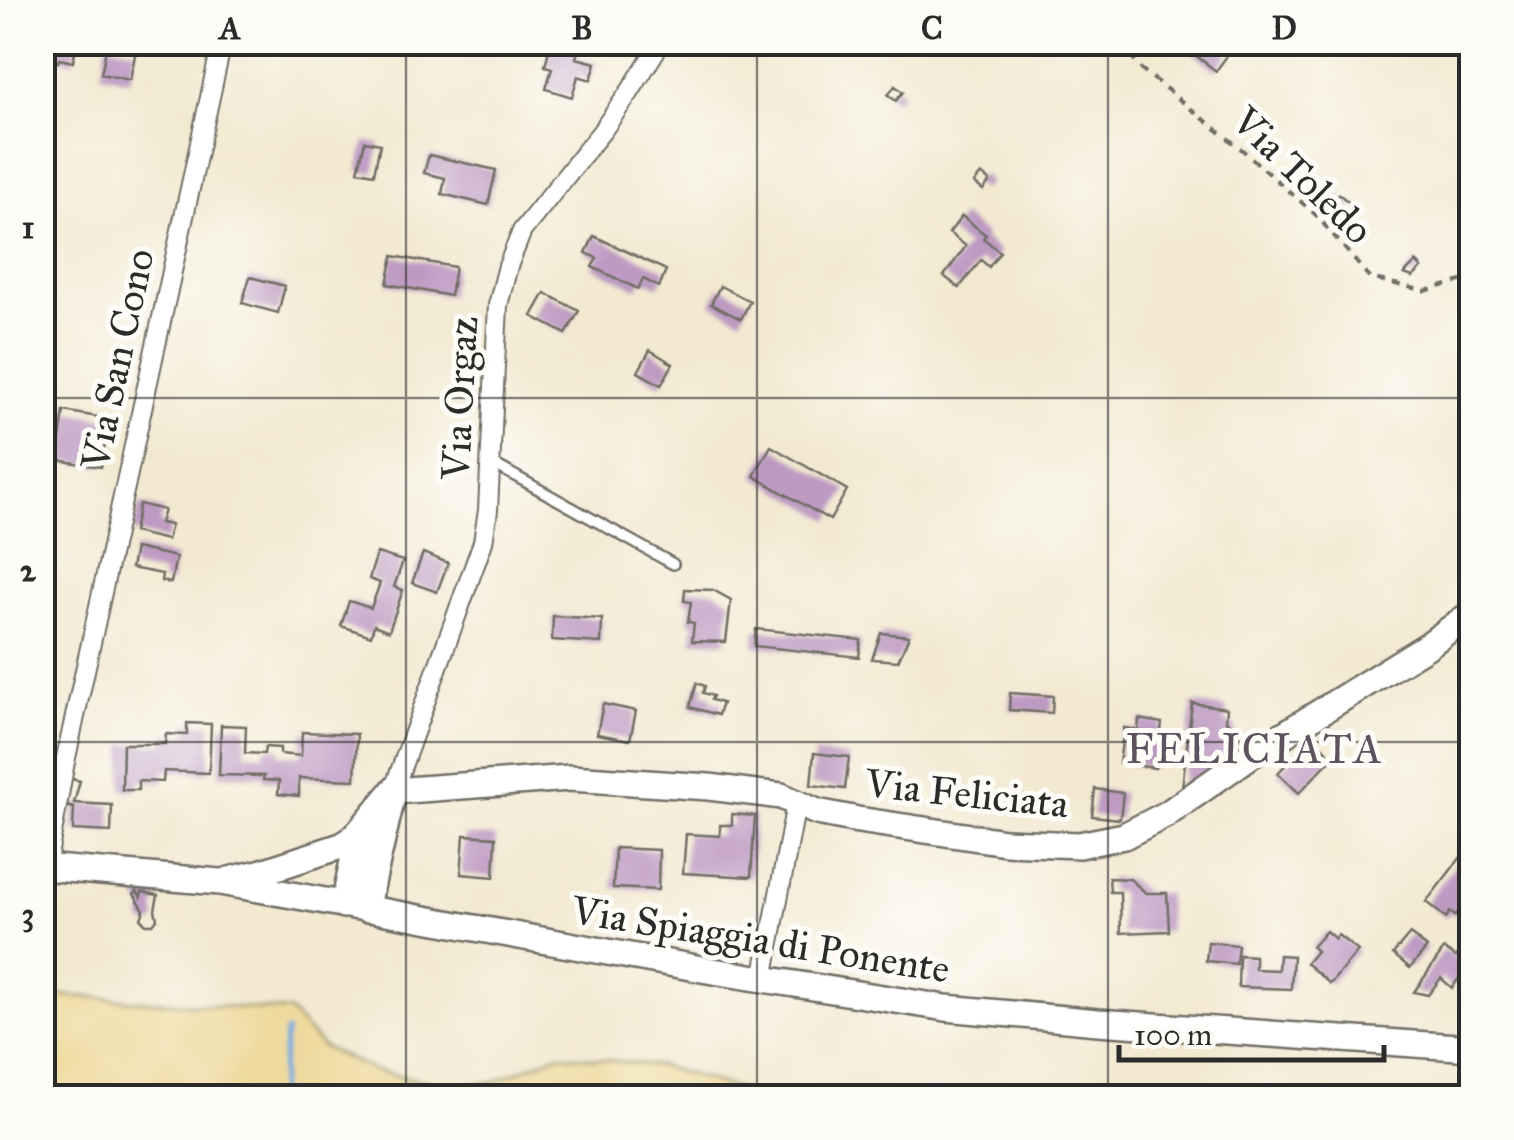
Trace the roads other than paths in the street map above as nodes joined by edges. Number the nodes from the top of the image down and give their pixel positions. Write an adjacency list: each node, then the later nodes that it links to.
1 (222, 42): 9 (street, Via San Cono)
2 (661, 42): 3 (street, Via Orgaz)
3 (490, 462): 4 (lane); 6 (street, Via Orgaz)
4 (672, 564)
5 (1472, 614): 7 (street, Via Feliciata)
6 (394, 791): 7 (street, Via Feliciata); 8 (street); 11 (street)
7 (796, 804): 12 (street)
8 (360, 832): 10 (street); 11 (street)
9 (44, 867): 10 (street, Via Spiaggia di Ponente)
10 (220, 882): 11 (street, Via Spiaggia di Ponente)
11 (355, 907): 12 (street, Via Spiaggia di Ponente)
12 (763, 979): 13 (street, Via Spiaggia di Ponente)
13 (1472, 1048)

